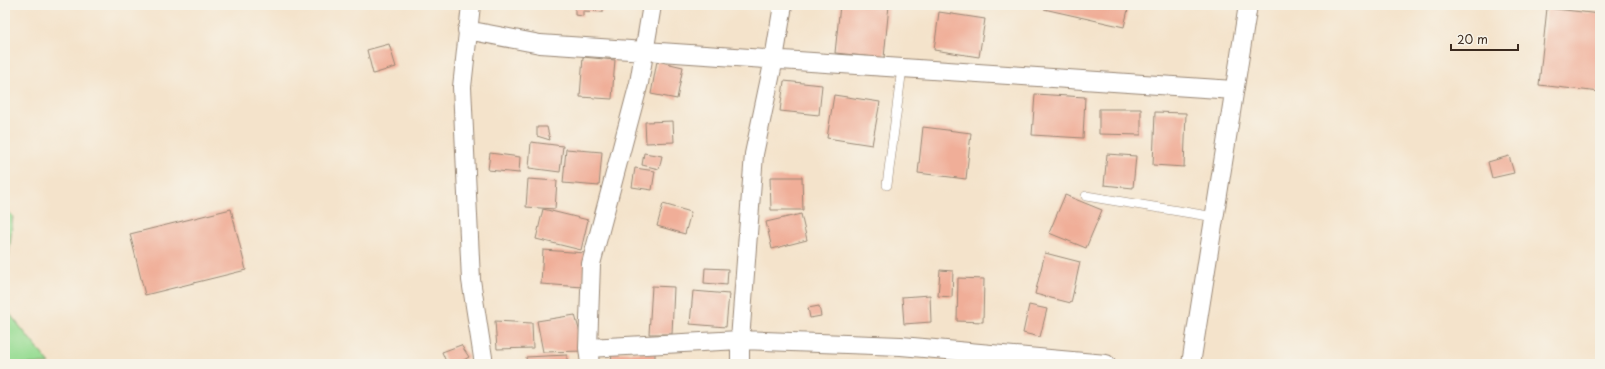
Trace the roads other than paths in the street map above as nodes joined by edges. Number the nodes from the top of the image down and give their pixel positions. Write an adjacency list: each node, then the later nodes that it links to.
1 (471, 5): 5 (street)
2 (652, 5): 6 (street)
3 (782, 5): 7 (street)
4 (1248, 5): 9 (street)
5 (467, 30): 6 (street); 15 (street)
6 (645, 50): 7 (street); 14 (street)
7 (774, 59): 8 (street); 13 (street)
8 (902, 68): 9 (street); 10 (lane)
9 (1234, 90): 12 (street)
10 (887, 185)
11 (1086, 196): 12 (lane)
12 (1215, 217): 18 (street)
13 (740, 340): 14 (street); 16 (street); 17 (street)
14 (589, 356)
15 (484, 364)
16 (740, 364)
17 (1106, 364)
18 (1191, 364)

